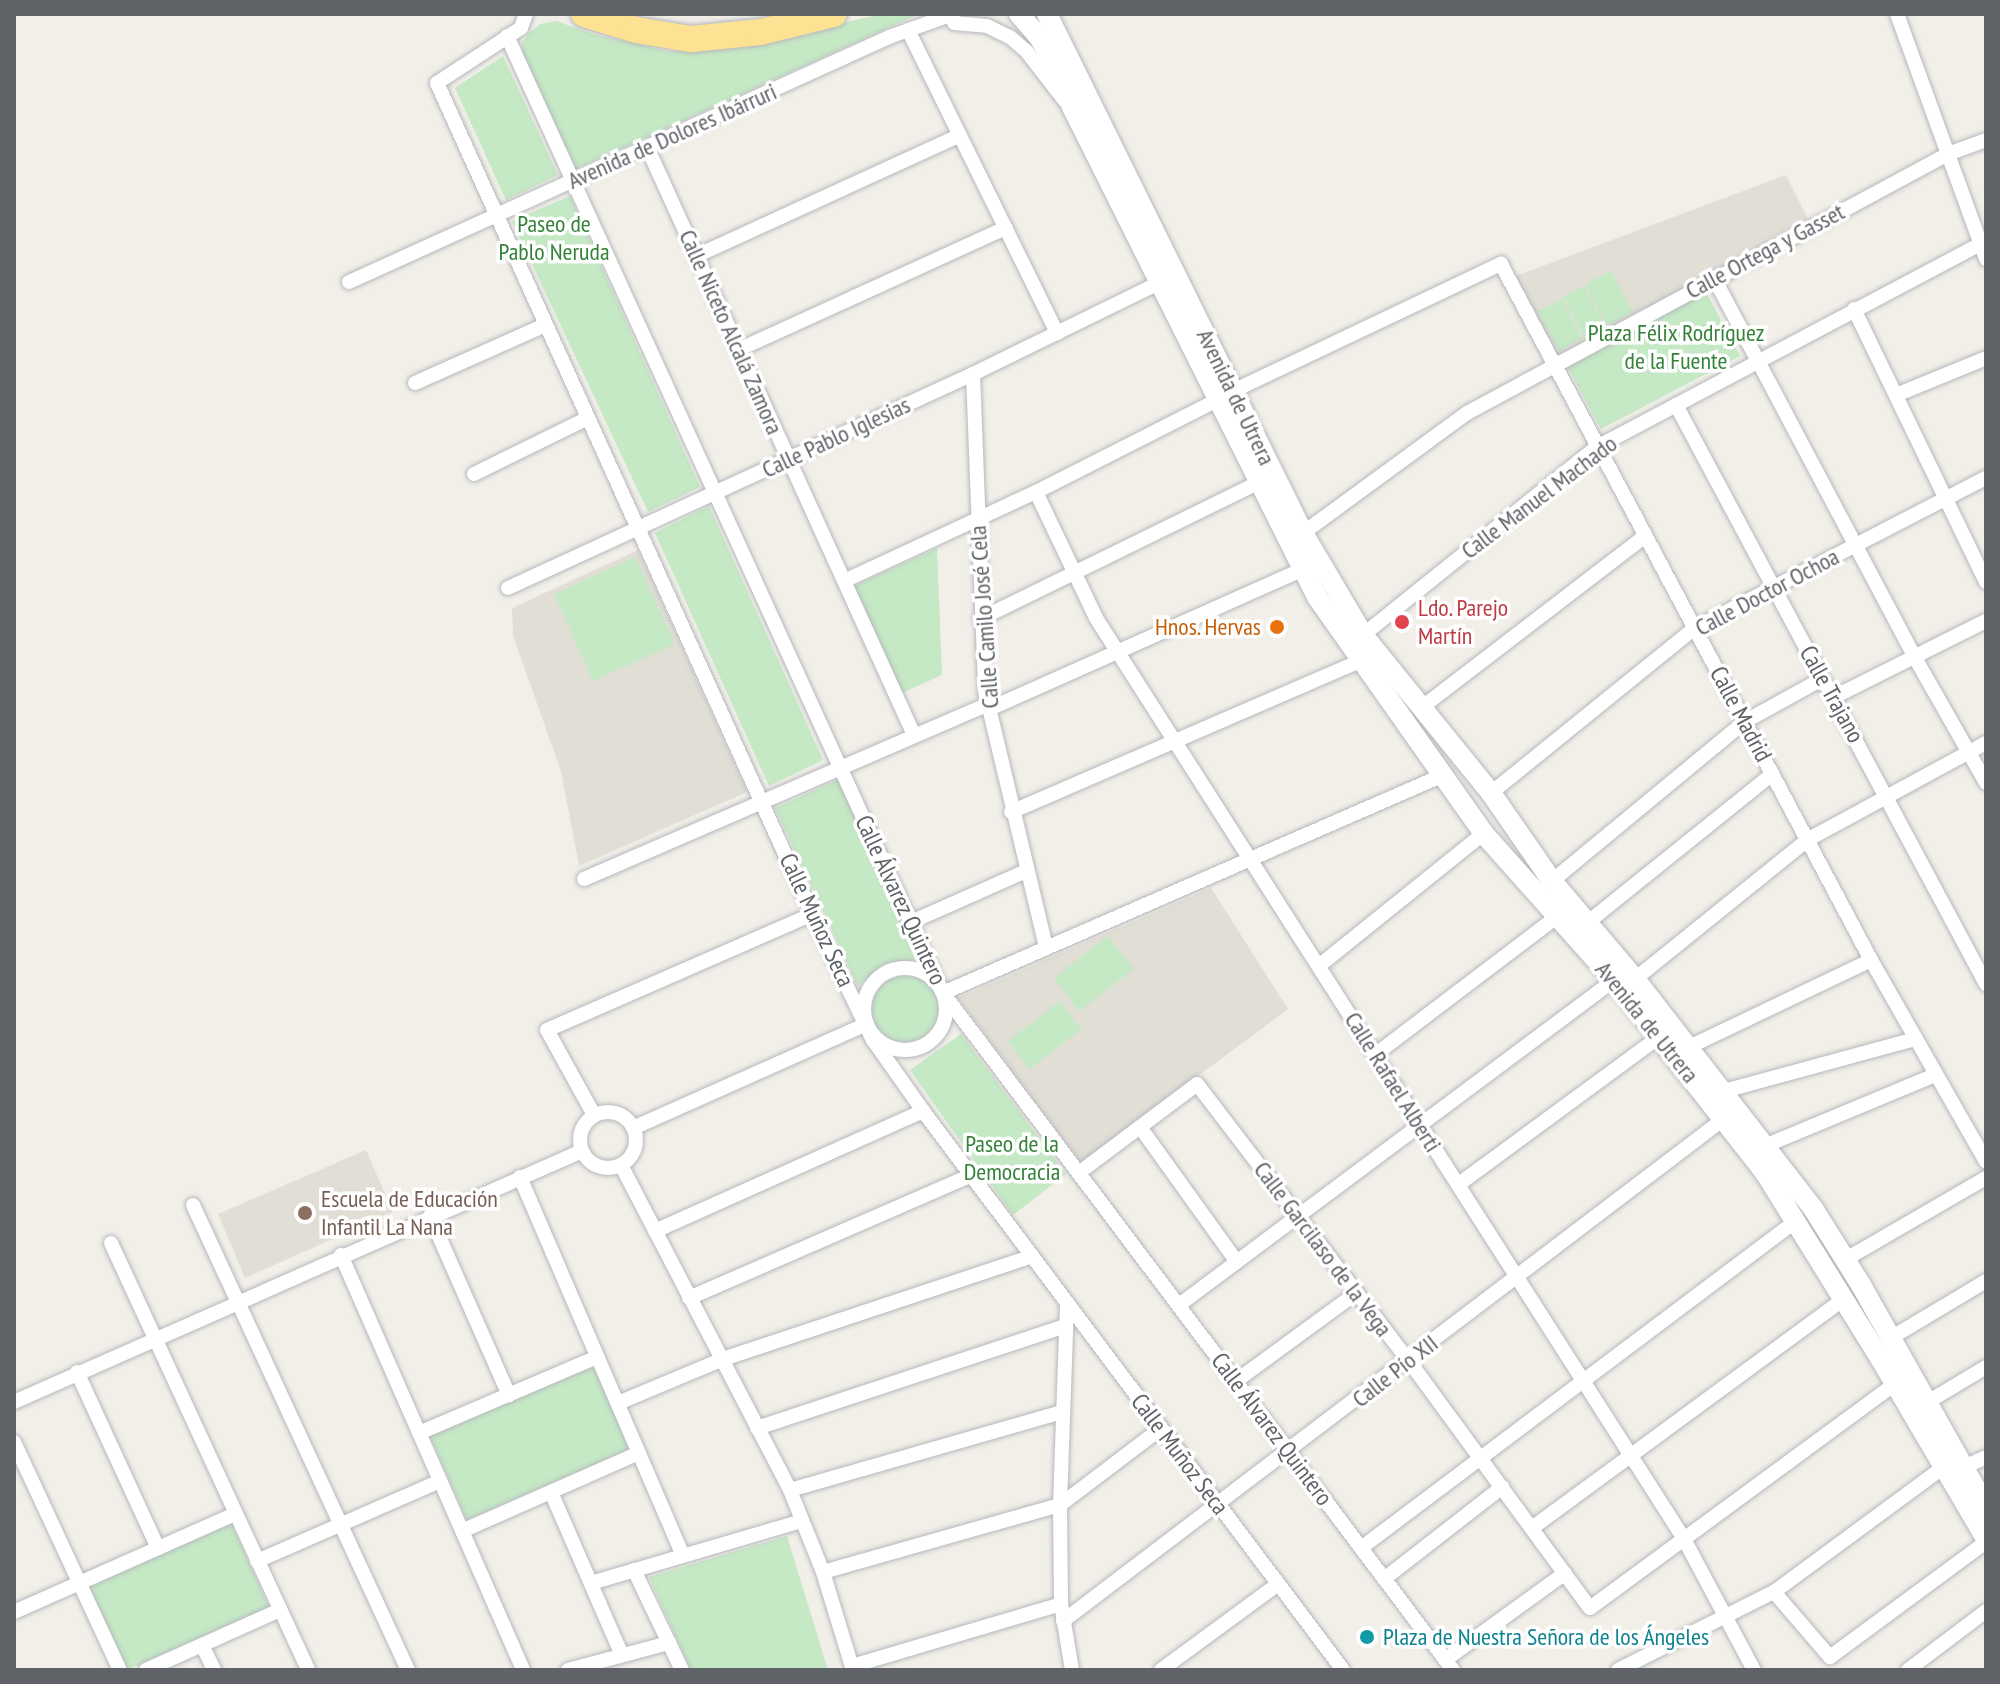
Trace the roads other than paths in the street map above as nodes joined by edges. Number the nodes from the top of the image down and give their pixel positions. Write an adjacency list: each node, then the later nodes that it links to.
1 (526, 14): 12 (street)
2 (584, 14): 5 (highway)
3 (617, 14): 4 (highway)
4 (764, 14)
5 (834, 14)
6 (978, 14): 10 (street, Avenida de Dolores Ibárruri)
7 (1019, 14): 13 (street, Avenida de Utrera)
8 (1047, 14): 36 (street, Avenida de Utrera)
9 (1897, 14): 17 (street)
10 (953, 18): 11 (street, Avenida de Dolores Ibárruri); 13 (street, Avenida de Utrera)
11 (915, 28): 14 (street); 16 (street, Avenida de Dolores Ibárruri)
12 (507, 36): 18 (street, Calle Álvarez Quintero); 19 (street, Calle Muñoz Seca)
13 (1073, 109): 26 (street, Avenida de Utrera)
14 (960, 135): 20 (street); 22 (street)
15 (1986, 140): 17 (street, Calle Ortega y Gasset)
16 (647, 147): 18 (street, Avenida de Dolores Ibárruri); 22 (street, Calle Niceto Alcalá Zamora)
17 (1948, 154): 21 (street); 24 (street, Calle Ortega y Gasset)
18 (574, 180): 19 (street, Avenida de Dolores Ibárruri); 46 (street, Calle Álvarez Quintero)
19 (497, 216): 25 (street, Avenida de Dolores Ibárruri); 28 (street, Calle Muñoz Seca)
20 (1006, 228): 29 (street); 30 (street)
21 (1983, 242): 23 (street); 27 (street, Calle Manuel Machado)
22 (696, 256): 30 (street, Calle Niceto Alcalá Zamora)
23 (1986, 259)
24 (1714, 278): 32 (street); 33 (street, Calle Ortega y Gasset)
25 (349, 282)
26 (1161, 282): 29 (street, Calle Pablo Iglesias); 36 (street, Avenida de Utrera)
27 (1854, 309): 32 (street, Calle Manuel Machado); 37 (street)
28 (545, 325): 35 (street); 39 (street, Calle Muñoz Seca)
29 (1057, 333): 34 (street, Calle Pablo Iglesias)
30 (740, 349): 41 (street, Calle Niceto Alcalá Zamora)
31 (1986, 358): 37 (street)
32 (1757, 360): 38 (street, Calle Manuel Machado); 52 (street)
33 (1553, 364): 36 (street, Calle Madrid); 40 (street, Calle Madrid); 50 (street, Calle Ortega y Gasset)
34 (973, 374): 41 (street, Calle Pablo Iglesias); 48 (street, Calle Camilo José Cela)
35 (415, 383)
36 (1226, 395): 44 (street, Avenida de Utrera); 45 (street); 50 (street, Avenida de Utrera)
37 (1896, 395): 47 (street)
38 (1676, 405): 40 (street, Calle Manuel Machado); 57 (street, Calle Trajano)
39 (588, 418): 42 (street); 49 (street, Calle Muñoz Seca)
40 (1597, 447): 51 (street, Calle Madrid); 62 (street, Calle Manuel Machado)
41 (789, 459): 46 (street, Calle Pablo Iglesias); 55 (street, Calle Niceto Alcalá Zamora)
42 (474, 474)
43 (1986, 478): 47 (street, Calle Doctor Ochoa)
44 (1260, 482): 53 (street, Avenida de Utrera); 54 (street)
45 (1036, 492): 48 (street); 54 (street, Calle Rafael Alberti)
46 (716, 493): 49 (street, Calle Pablo Iglesias); 76 (street, Calle Álvarez Quintero)
47 (1945, 499): 52 (street, Calle Doctor Ochoa); 56 (street)
48 (977, 520): 55 (street); 59 (street, Calle Camilo José Cela)
49 (639, 528): 58 (street, Calle Pablo Iglesias); 82 (street, Calle Muñoz Seca)
50 (1303, 533): 53 (street, Avenida de Utrera)
51 (1645, 536): 61 (street, Calle Madrid); 69 (street)
52 (1855, 544): 57 (street, Calle Doctor Ochoa); 64 (street)
53 (1311, 566): 62 (street, Avenida de Utrera); 63 (street); 65 (street, Avenida de Utrera)
54 (1074, 572): 59 (street); 63 (street, Calle Rafael Alberti)
55 (844, 581): 71 (street, Calle Niceto Alcalá Zamora)
56 (1986, 582)
57 (1773, 587): 61 (street, Calle Doctor Ochoa); 66 (street, Calle Trajano)
58 (508, 588)
59 (980, 619): 68 (street, Calle Camilo José Cela)
60 (1986, 621): 64 (street)
61 (1695, 628): 70 (street, Calle Madrid); 80 (street, Calle Doctor Ochoa)
62 (1363, 635): 69 (street, Avenida de Utrera)
63 (1117, 653): 68 (street); 72 (street, Calle Rafael Alberti)
64 (1914, 656): 67 (street); 74 (street)
65 (1360, 661): 72 (street); 78 (street, Avenida de Utrera)
66 (1822, 679): 67 (street, Calle Trajano); 70 (street)
67 (1834, 697): 81 (street, Calle Trajano)
68 (988, 707): 71 (street); 83 (street, Calle Camilo José Cela)
69 (1421, 708): 75 (street, Avenida de Utrera)
70 (1744, 722): 77 (street, Calle Madrid); 90 (street)
71 (914, 735): 76 (street)
72 (1177, 741): 83 (street); 87 (street, Calle Rafael Alberti)
73 (1986, 743): 74 (street)
74 (1969, 752): 79 (street); 81 (street)
75 (1460, 758): 78 (street); 80 (street, Avenida de Utrera)
76 (839, 767): 82 (street); 93 (street, Calle Álvarez Quintero)
77 (1772, 774): 86 (street, Calle Madrid); 94 (street)
78 (1441, 776): 85 (street, Avenida de Utrera); 87 (street)
79 (1986, 783)
80 (1491, 793): 84 (street, Avenida de Utrera)
81 (1887, 795): 86 (street); 100 (street, Calle Trajano)
82 (763, 801): 89 (street); 91 (street, Calle Muñoz Seca)
83 (1011, 812): 88 (street, Calle Camilo José Cela)
84 (1509, 822): 85 (street); 90 (street, Avenida de Utrera)
85 (1484, 833): 92 (street, Avenida de Utrera); 97 (street)
86 (1807, 840): 96 (street, Calle Madrid); 98 (street)
87 (1252, 857): 95 (street); 97 (street, Calle Rafael Alberti)
88 (1026, 871): 93 (street); 95 (street, Calle Camilo José Cela)
89 (584, 879)
90 (1552, 881): 94 (street, Avenida de Utrera)
91 (812, 914): 102 (street, Calle Muñoz Seca); 110 (street)
92 (1558, 916): 99 (street, Avenida de Utrera); 106 (street)
93 (911, 922): 101 (street, Calle Álvarez Quintero)
94 (1587, 923): 98 (street, Avenida de Utrera)
95 (1046, 948): 101 (street)
96 (1871, 960): 104 (street, Calle Madrid); 105 (street)
97 (1320, 965): 106 (street, Calle Rafael Alberti)
98 (1635, 979): 105 (street, Avenida de Utrera)
99 (1614, 980): 103 (street, Avenida de Utrera); 112 (street)
100 (1986, 984)
101 (943, 993): 102 (street); 102 (street); 119 (street, Calle Álvarez Quintero)
102 (867, 1024): 109 (street, Calle Muñoz Seca); 114 (street)
103 (1659, 1037): 111 (street, Avenida de Utrera); 123 (street)
104 (1916, 1039): 107 (street, Calle Madrid); 108 (street)
105 (1689, 1047): 108 (street, Avenida de Utrera)
106 (1376, 1054): 112 (street, Calle Rafael Alberti)
107 (1935, 1075): 115 (street); 117 (street, Calle Madrid)
108 (1724, 1091): 115 (street, Avenida de Utrera)
109 (923, 1111): 120 (street, Calle Muñoz Seca); 129 (street)
110 (594, 1115): 114 (street); 116 (street)
111 (1725, 1118): 128 (street, Avenida de Utrera); 135 (street, Calle Pío XII)
112 (1421, 1125): 123 (street, Calle Rafael Alberti); 127 (street)
113 (1140, 1127): 119 (street); 127 (street, Calle Garcilaso de la Vega); 134 (street)
114 (633, 1128): 118 (street)
115 (1767, 1145): 125 (street, Avenida de Utrera)
116 (582, 1151): 118 (street); 121 (street)
117 (1986, 1162)
118 (621, 1165): 129 (street)
119 (1080, 1172): 143 (street, Calle Álvarez Quintero)
120 (972, 1175): 132 (street, Calle Muñoz Seca); 139 (street)
121 (520, 1177): 126 (street); 147 (street)
122 (1986, 1178): 133 (street)
123 (1459, 1184): 135 (street, Calle Rafael Alberti)
124 (193, 1205): 140 (street)
125 (1814, 1210): 128 (street); 133 (street, Avenida de Utrera)
126 (430, 1216): 131 (street); 155 (street)
127 (1299, 1218): 134 (street); 138 (street, Calle Garcilaso de la Vega)
128 (1793, 1223): 141 (street, Avenida de Utrera); 152 (street)
129 (655, 1231): 139 (street)
130 (111, 1243): 145 (street)
131 (341, 1255): 140 (street); 162 (street)
132 (1032, 1256): 142 (street, Calle Muñoz Seca); 148 (street)
133 (1846, 1259): 137 (street, Avenida de Utrera)
134 (1237, 1262): 143 (street)
135 (1517, 1276): 149 (street, Calle Pío XII); 152 (street, Calle Rafael Alberti)
136 (1986, 1281): 146 (street)
137 (1861, 1285): 141 (street); 146 (street)
138 (1355, 1294): 149 (street, Calle Garcilaso de la Vega); 153 (street)
139 (689, 1298): 148 (street)
140 (238, 1300): 145 (street); 179 (street)
141 (1842, 1300): 154 (street); 166 (street)
142 (1067, 1304): 144 (street); 161 (street, Calle Muñoz Seca)
143 (1179, 1305): 153 (street, Calle Álvarez Quintero)
144 (1065, 1326): 159 (street); 160 (street)
145 (156, 1337): 151 (street); 177 (street)
146 (1889, 1339): 158 (street)
147 (597, 1357): 155 (street); 157 (street)
148 (723, 1359): 157 (street); 160 (street)
149 (1409, 1361): 165 (street, Calle Pío XII); 168 (street, Calle Garcilaso de la Vega)
150 (1986, 1367): 158 (street)
151 (77, 1372): 156 (street); 184 (street)
152 (1580, 1380): 166 (street, Calle Rafael Alberti); 168 (street)
153 (1236, 1381): 165 (street, Calle Álvarez Quintero)
154 (1895, 1384): 169 (street); 182 (street)
155 (509, 1395): 162 (street)
156 (14, 1402)
157 (618, 1403): 164 (street)
158 (1926, 1403): 169 (street)
159 (1062, 1412): 172 (street); 174 (street)
160 (757, 1428): 172 (street)
161 (1160, 1429): 174 (street); 175 (street, Calle Muñoz Seca)
162 (419, 1433): 170 (street)
163 (14, 1442): 192 (street)
164 (639, 1453): 173 (street); 186 (street)
165 (1289, 1453): 175 (street, Calle Pío XII); 185 (street, Calle Álvarez Quintero)
166 (1629, 1455): 180 (street); 182 (street, Calle Rafael Alberti)
167 (1986, 1457): 169 (street)
168 (1477, 1458): 171 (street, Calle Garcilaso de la Vega); 185 (street)
169 (1954, 1467): 176 (street); 183 (street); 195 (street)
170 (440, 1481): 179 (street); 181 (street)
171 (1502, 1487): 180 (street, Calle Garcilaso de la Vega); 191 (street)
172 (790, 1490): 178 (street)
173 (551, 1492): 181 (street); 193 (street)
174 (1060, 1505): 189 (street); 196 (street)
175 (1219, 1506): 194 (street, Calle Muñoz Seca); 201 (street, Calle Pío XII)
176 (1986, 1507)
177 (235, 1514): 184 (street); 187 (street)
178 (802, 1521): 186 (street); 189 (street)
179 (340, 1525): 187 (street); 212 (street)
180 (1532, 1528): 190 (street, Calle Garcilaso de la Vega)
181 (462, 1531): 213 (street)
182 (1684, 1539): 190 (street, Calle Garcilaso de la Vega); 200 (street, Calle Rafael Alberti)
183 (1986, 1541): 195 (street)
184 (158, 1548): 192 (street)
185 (1361, 1548): 191 (street, Calle Álvarez Quintero)
186 (683, 1555): 188 (street)
187 (257, 1561): 197 (street)
188 (634, 1570): 193 (street); 202 (street)
189 (823, 1572): 206 (street)
190 (1565, 1573): 205 (street)
191 (1384, 1579): 205 (street, Calle Álvarez Quintero)
192 (79, 1583): 199 (street); 208 (street)
193 (591, 1583): 204 (street)
194 (1278, 1584): 207 (street, Calle Muñoz Seca); 217 (street)
195 (1774, 1592): 200 (street)
196 (1061, 1604): 201 (street); 206 (street)
197 (280, 1610): 203 (street); 211 (street)
198 (1986, 1611): 220 (street)
199 (14, 1612)
200 (1726, 1616): 218 (street); 219 (street, Calle Rafael Alberti)
201 (1063, 1621): 216 (street)
202 (669, 1643): 204 (street); 215 (street)
203 (202, 1645): 209 (street); 210 (street)
204 (622, 1655): 214 (street)
205 (1449, 1665)
206 (852, 1668)
207 (1337, 1668)
208 (120, 1670)
209 (146, 1670)
210 (214, 1670)
211 (308, 1670)
212 (408, 1670)
213 (523, 1670)
214 (568, 1670)
215 (682, 1670)
216 (1072, 1670)
217 (1161, 1670)
218 (1618, 1670)
219 (1754, 1670)
220 (1908, 1670)

